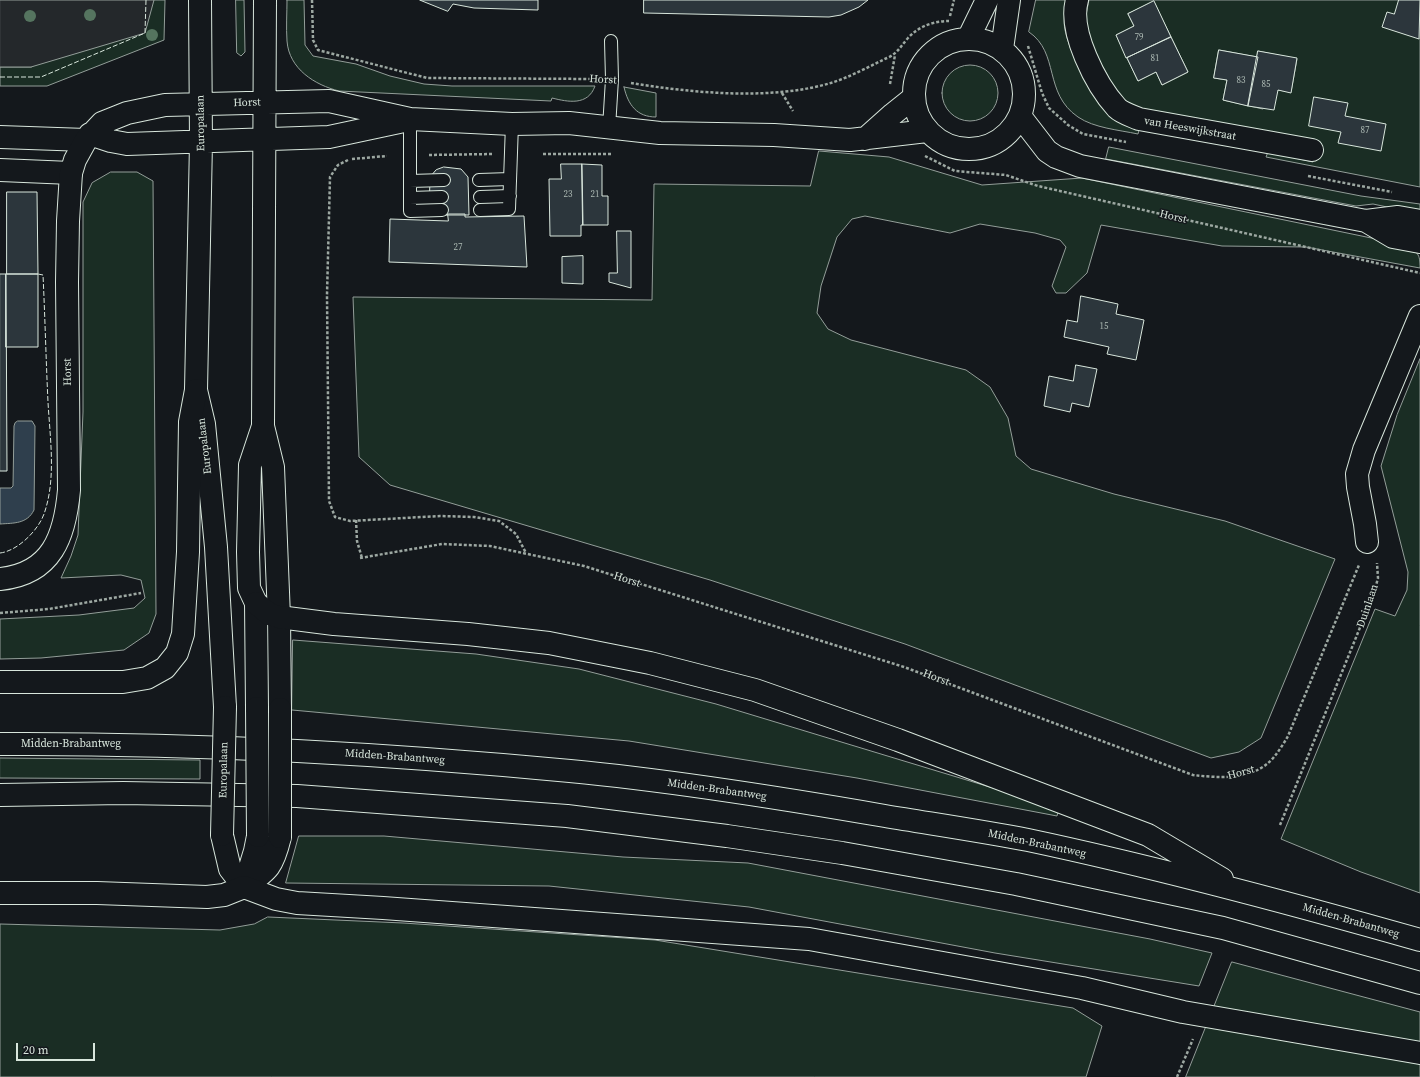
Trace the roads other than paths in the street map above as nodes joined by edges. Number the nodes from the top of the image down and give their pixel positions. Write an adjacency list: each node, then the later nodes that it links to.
1 (200, 0): 11 (main road, Europalaan)
2 (265, 0): 10 (main road)
3 (987, 0): 6 (main road)
4 (1009, 0): 8 (main road)
5 (1077, 0): 24 (main road, van Heeswijkstraat)
6 (968, 39): 8 (main road); 9 (main road)
7 (611, 41): 15 (lane)
8 (1002, 50): 12 (main road)
9 (913, 98): 16 (main road); 20 (main road)
10 (265, 103): 11 (main road, Horst); 13 (main road, Horst); 21 (main road)
11 (200, 104): 19 (main road, Horst); 22 (main road, Europalaan)
12 (1020, 116): 17 (main road); 23 (main road)
13 (410, 119): 14 (main road, Horst); 21 (main road, Horst); 30 (lane)
14 (512, 124): 15 (main road, Horst); 27 (lane)
15 (609, 128): 20 (main road, Horst)
16 (927, 131): 17 (main road); 20 (main road, Horst)
17 (1004, 136): 23 (main road)
18 (0, 137): 19 (main road)
19 (88, 137): 22 (main road, Horst); 26 (main road, Horst)
20 (865, 139)
21 (265, 140): 22 (main road, Horst); 42 (main road)
22 (201, 142): 41 (main road, Europalaan)
23 (1047, 150): 37 (main road)
24 (1312, 150)
25 (0, 170): 26 (main road)
26 (71, 173): 44 (main road, Horst)
27 (510, 179): 29 (lane); 32 (lane)
28 (444, 180): 30 (lane)
29 (479, 180)
30 (410, 181): 34 (lane)
31 (480, 196): 32 (lane)
32 (510, 196): 36 (lane)
33 (442, 197): 34 (lane)
34 (410, 198): 35 (lane)
35 (442, 210)
36 (480, 210)
37 (1366, 221): 38 (main road); 39 (main road)
38 (1420, 221)
39 (1420, 242)
40 (1420, 316): 43 (main road)
41 (196, 390): 47 (main road); 50 (main road, Europalaan, bridge)
42 (263, 426): 45 (main road); 46 (main road)
43 (1367, 542)
44 (0, 579)
45 (256, 603): 46 (main road); 50 (main road, bridge)
46 (279, 616): 50 (main road, bridge); 51 (main road)
47 (0, 682)
48 (0, 744): 51 (main road, Midden-Brabantweg)
49 (0, 794): 54 (main road)
50 (244, 887): 52 (main road); 55 (main road)
51 (1238, 889): 53 (main road, Midden-Brabantweg)
52 (0, 893)
53 (1420, 940)
54 (1420, 983)
55 (1420, 1054)

